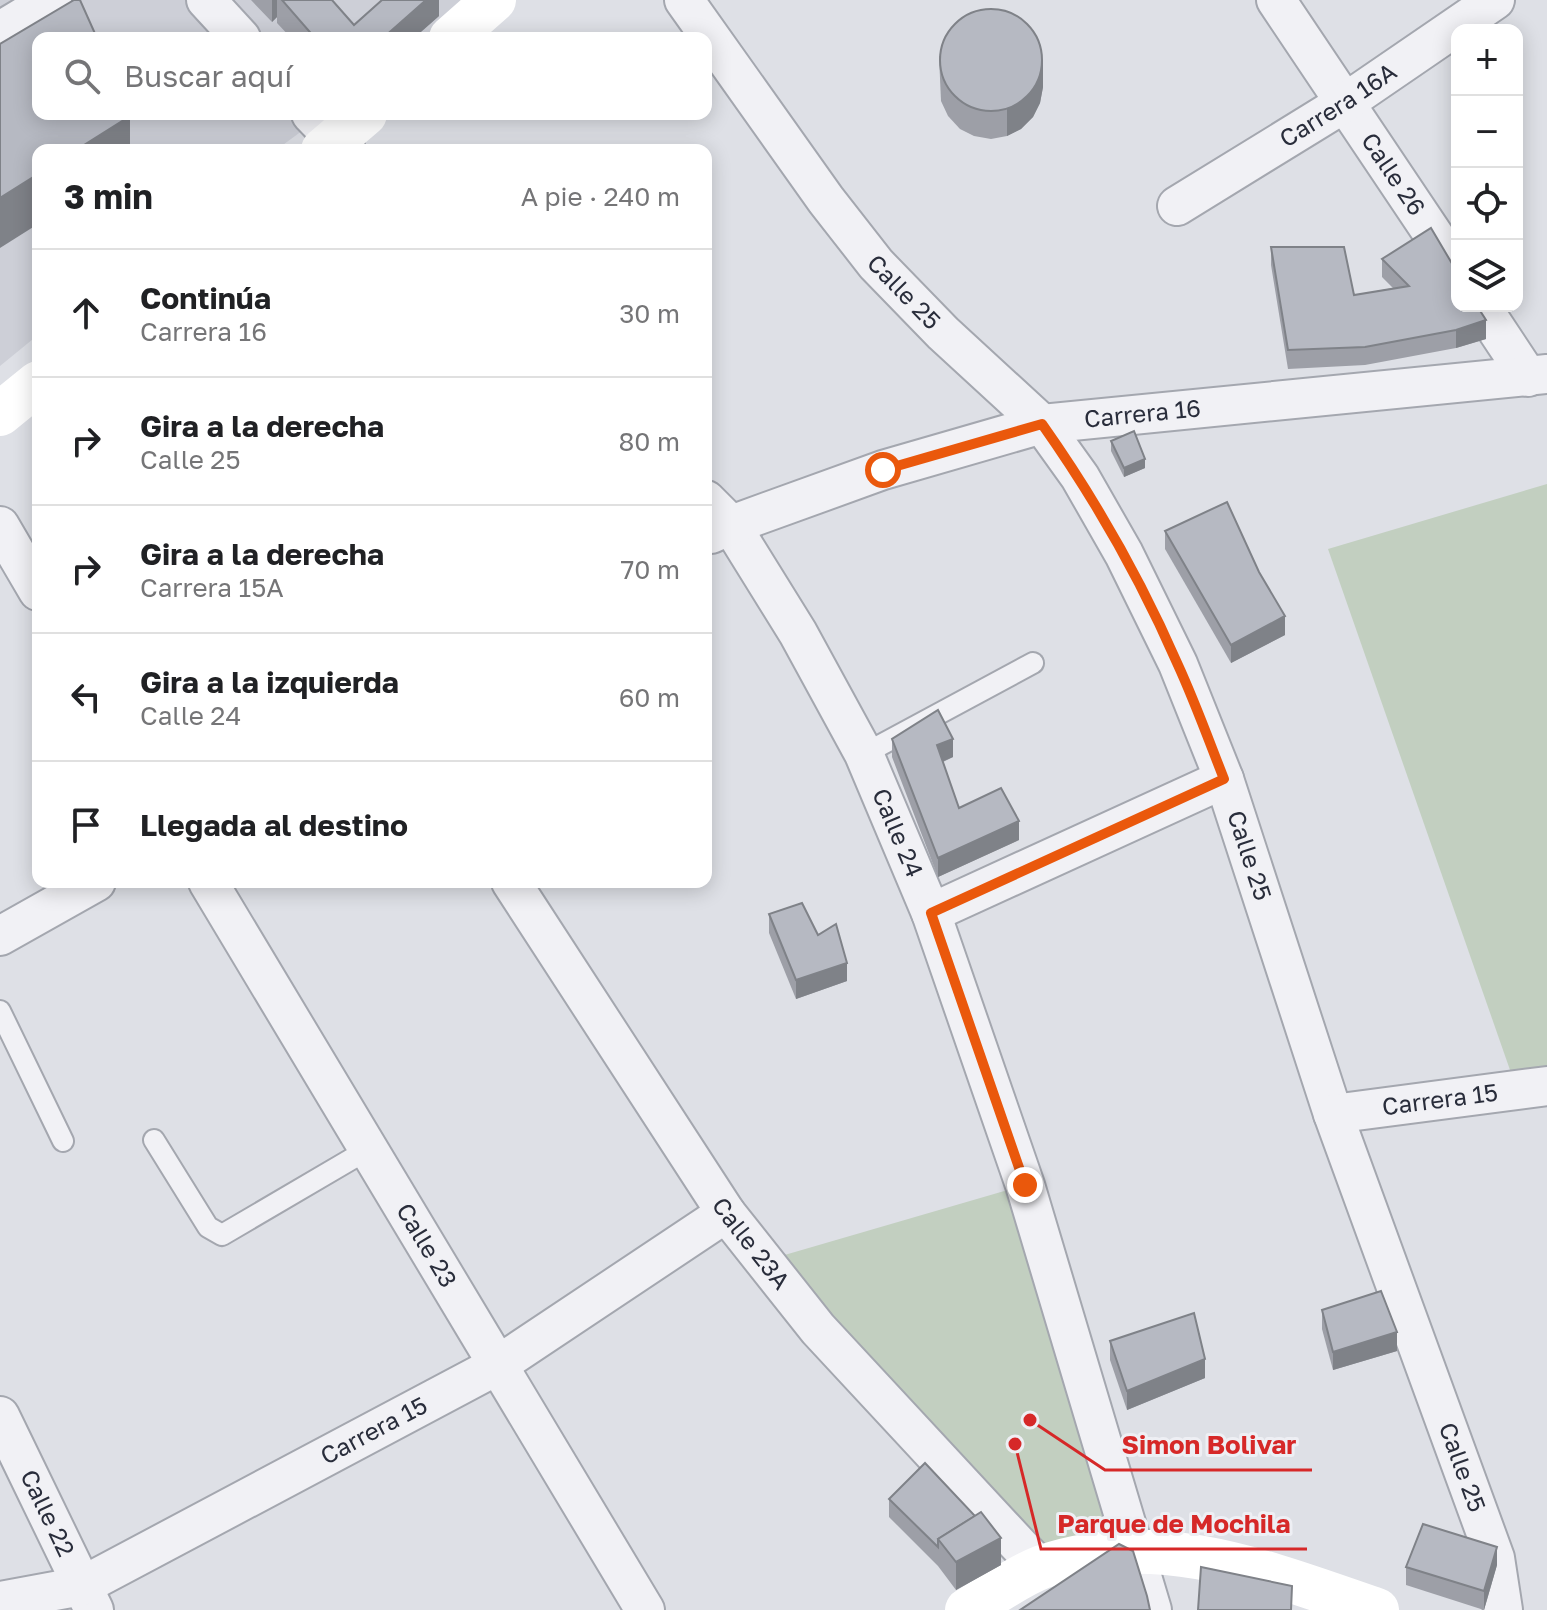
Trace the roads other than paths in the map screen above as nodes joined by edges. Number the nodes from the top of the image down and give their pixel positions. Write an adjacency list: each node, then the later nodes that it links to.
1 (52, 0): 7 (street)
2 (206, 0): 8 (street)
3 (494, 0): 9 (street)
4 (684, 0): 10 (street, Calle 25)
5 (1276, 0): 12 (street, Calle 26)
6 (1495, 0): 12 (street, Carrera 16A)
7 (0, 31)
8 (235, 32)
9 (458, 32)
10 (707, 32)
11 (712, 39): 19 (street, Calle 25)
12 (1346, 102): 13 (street, Carrera 16A); 14 (street, Calle 26)
13 (1177, 206)
14 (1451, 261)
15 (1486, 312): 16 (street)
16 (1538, 376): 19 (street, Carrera 16)
17 (32, 388): 18 (street)
18 (0, 414)
19 (1042, 424): 20 (street, Carrera 16); 25 (street, Calle 25)
20 (714, 520): 24 (street, Calle 24)
21 (0, 526): 22 (street)
22 (32, 581)
23 (1033, 663): 24 (lane)
24 (864, 754): 29 (street, Calle 24)
25 (1224, 779): 29 (street); 33 (street, Calle 25)
26 (85, 888): 30 (street)
27 (212, 888): 36 (street, Calle 23)
28 (515, 888): 37 (street, Calle 23A)
29 (931, 913): 40 (street, Calle 24)
30 (0, 936)
31 (0, 1011): 35 (lane)
32 (1547, 1086): 33 (street, Carrera 15)
33 (1333, 1114): 48 (street, Calle 25)
34 (154, 1140): 36 (lane)
35 (63, 1141)
36 (367, 1150): 38 (street, Calle 23)
37 (726, 1213): 38 (street, Carrera 15); 41 (street, Calle 23A)
38 (498, 1365): 42 (street, Carrera 15); 44 (street, Calle 23)
39 (0, 1416): 42 (street, Calle 22)
40 (1134, 1550): 41 (street); 46 (street, Calle 24); 47 (street)
41 (1040, 1568): 45 (street)
42 (88, 1598): 43 (street, Carrera 15)
43 (0, 1601)
44 (645, 1610)
45 (967, 1610)
46 (1152, 1610)
47 (1377, 1610)
48 (1503, 1610)

